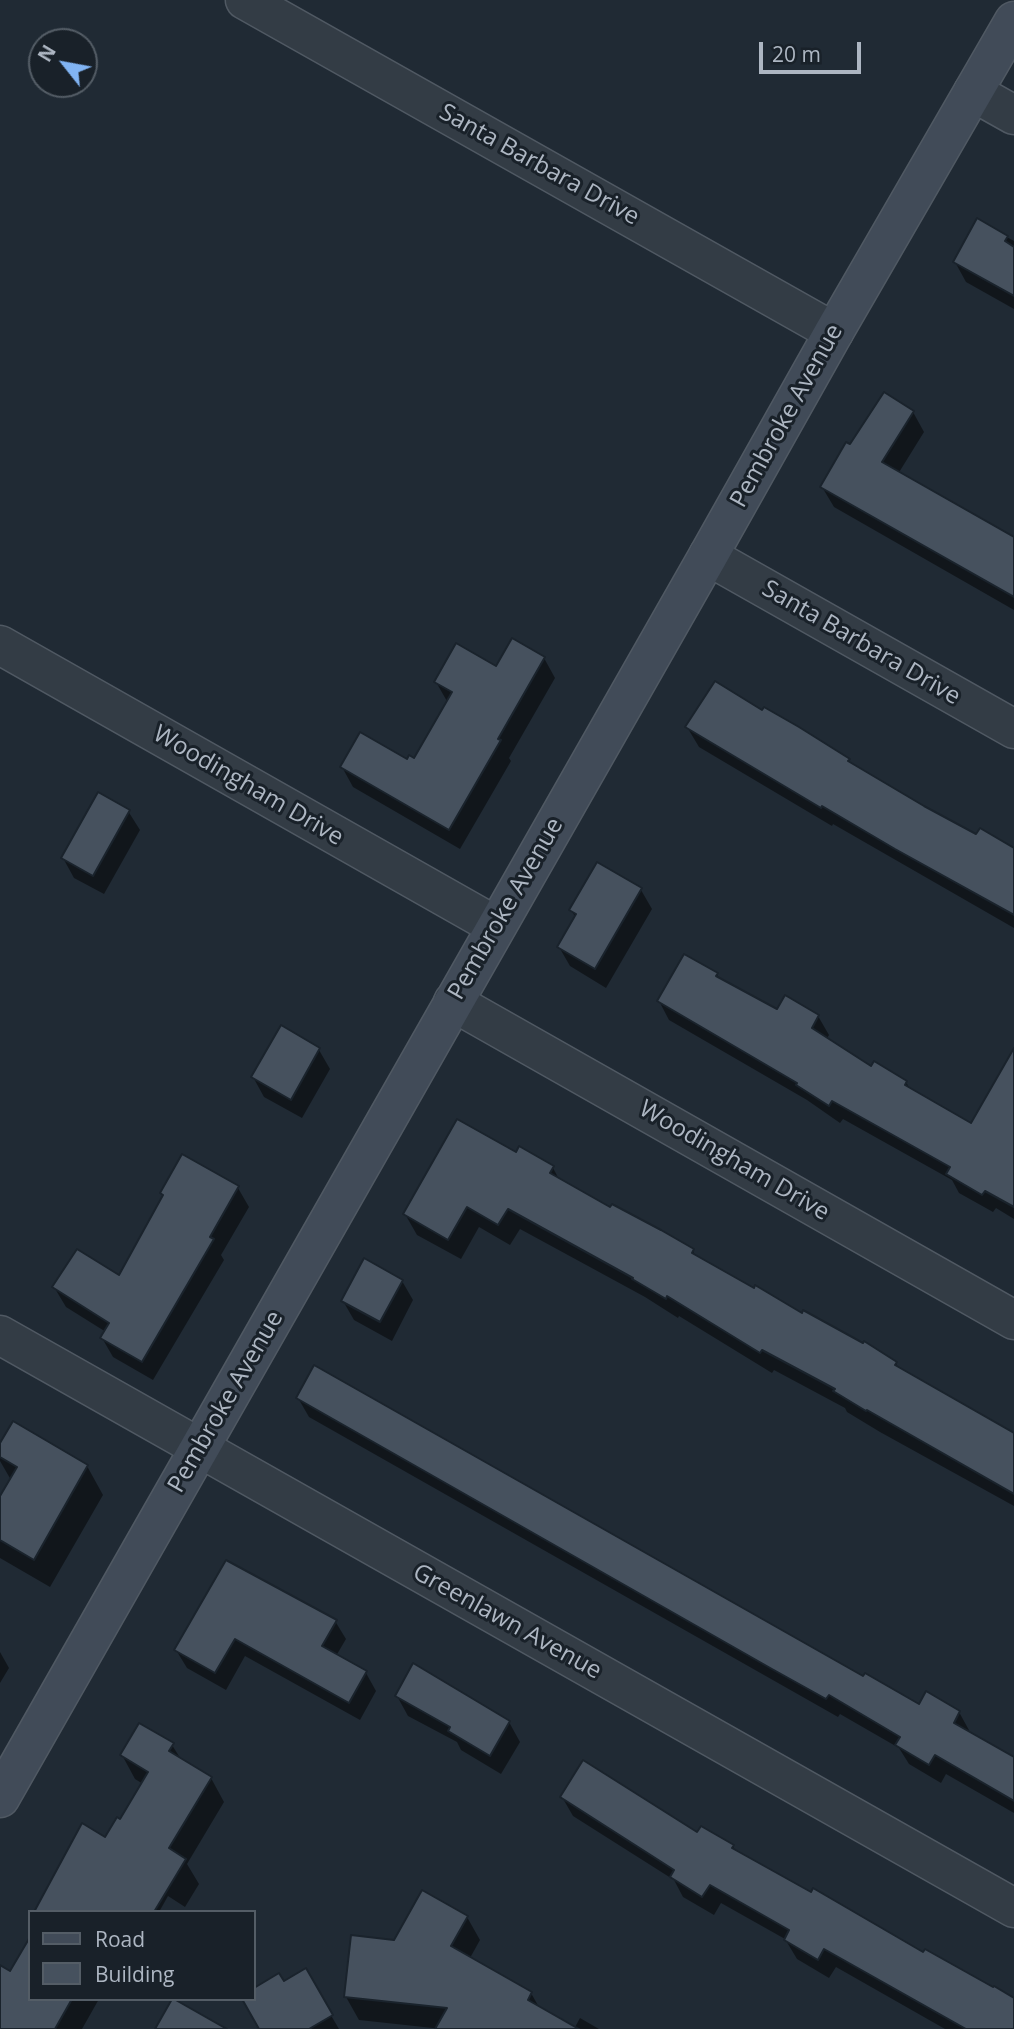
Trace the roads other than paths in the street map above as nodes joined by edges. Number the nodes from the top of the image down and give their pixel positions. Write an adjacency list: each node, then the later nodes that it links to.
1 (244, 0): 5 (street, Santa Barbara Drive)
2 (1014, 21): 3 (street, Pembroke Avenue)
3 (973, 92): 4 (street); 5 (street, Pembroke Avenue)
4 (1014, 116)
5 (834, 332): 6 (street, Pembroke Avenue)
6 (708, 556): 8 (street, Santa Barbara Drive); 9 (street, Pembroke Avenue)
7 (0, 645): 9 (street, Woodingham Drive)
8 (1014, 729)
9 (496, 926): 10 (street, Pembroke Avenue)
10 (453, 1002): 11 (street, Woodingham Drive); 13 (street, Pembroke Avenue)
11 (1014, 1320)
12 (0, 1335): 13 (street, Greenlawn Avenue)
13 (200, 1448): 14 (street, Pembroke Avenue); 15 (street, Greenlawn Avenue)
14 (0, 1798)
15 (1014, 1908)

